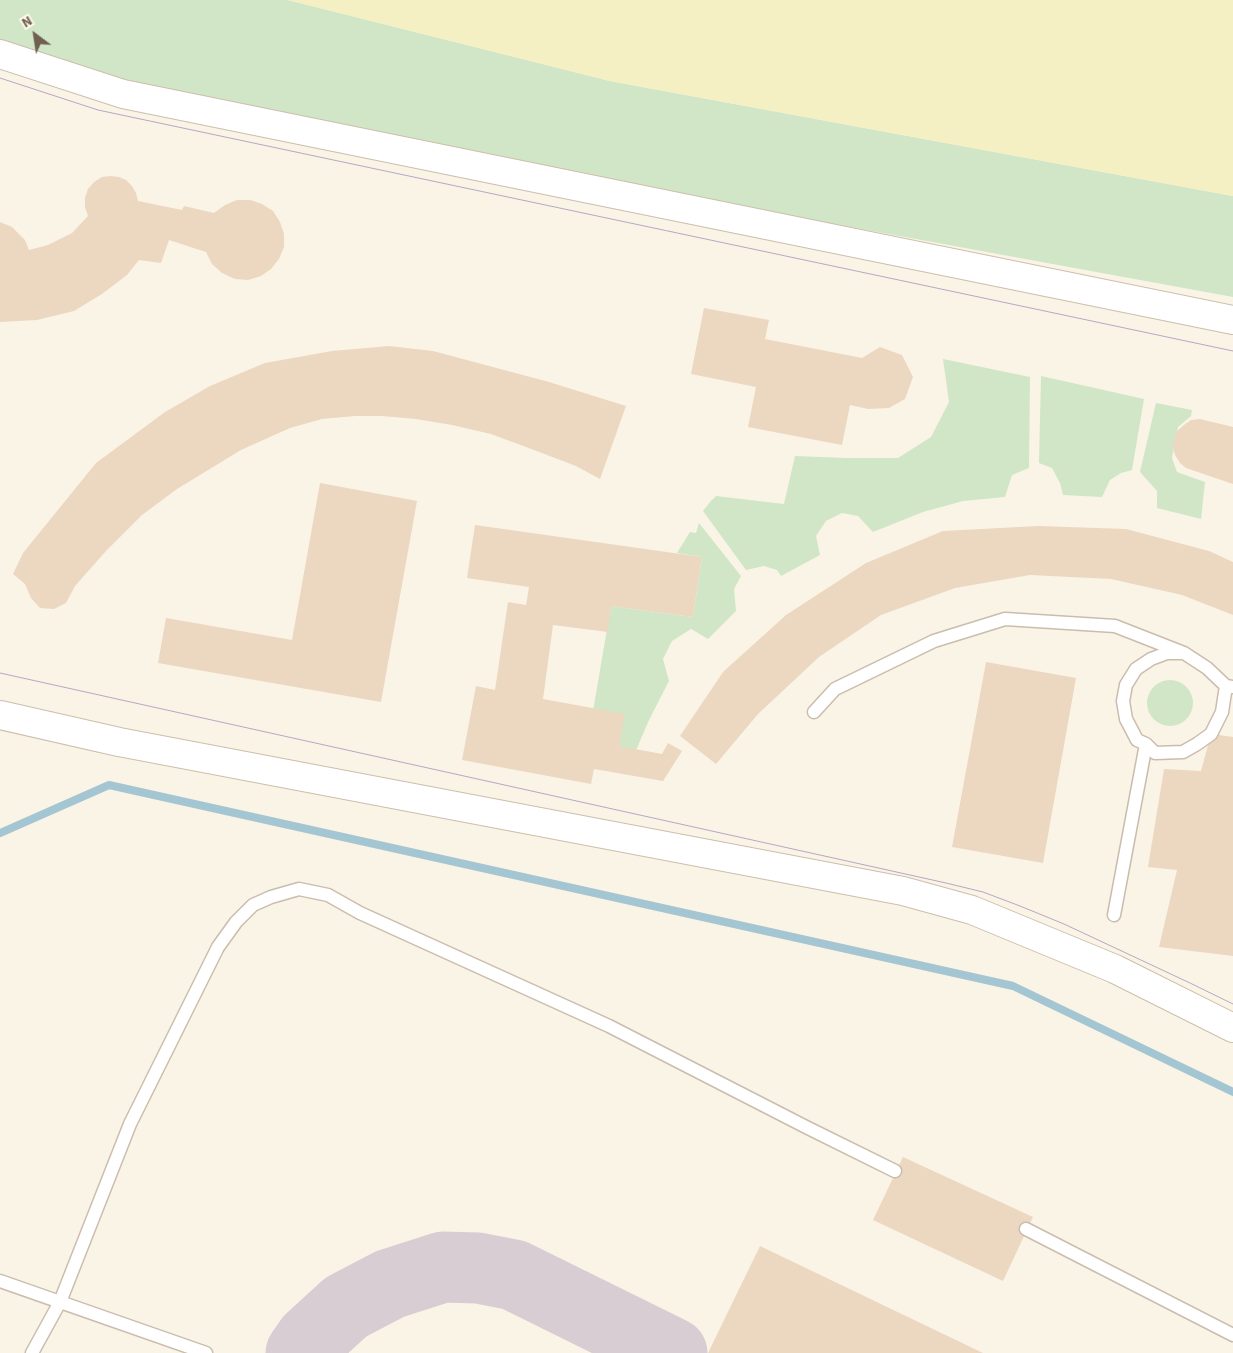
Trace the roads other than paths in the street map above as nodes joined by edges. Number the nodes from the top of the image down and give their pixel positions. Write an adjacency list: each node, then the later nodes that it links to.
1 (0, 54): 2 (street)
2 (1233, 320)
3 (1184, 653): 4 (lane); 5 (lane); 7 (lane)
4 (1229, 687): 7 (lane)
5 (814, 712)
6 (0, 715): 9 (street)
7 (1146, 744): 8 (lane)
8 (1114, 915)
9 (1233, 1028)
10 (896, 1171): 13 (lane)
11 (1026, 1229): 14 (lane)
12 (0, 1281): 13 (lane)
13 (60, 1302): 15 (lane); 16 (lane)
14 (1233, 1335)
15 (32, 1353)
16 (206, 1353)

